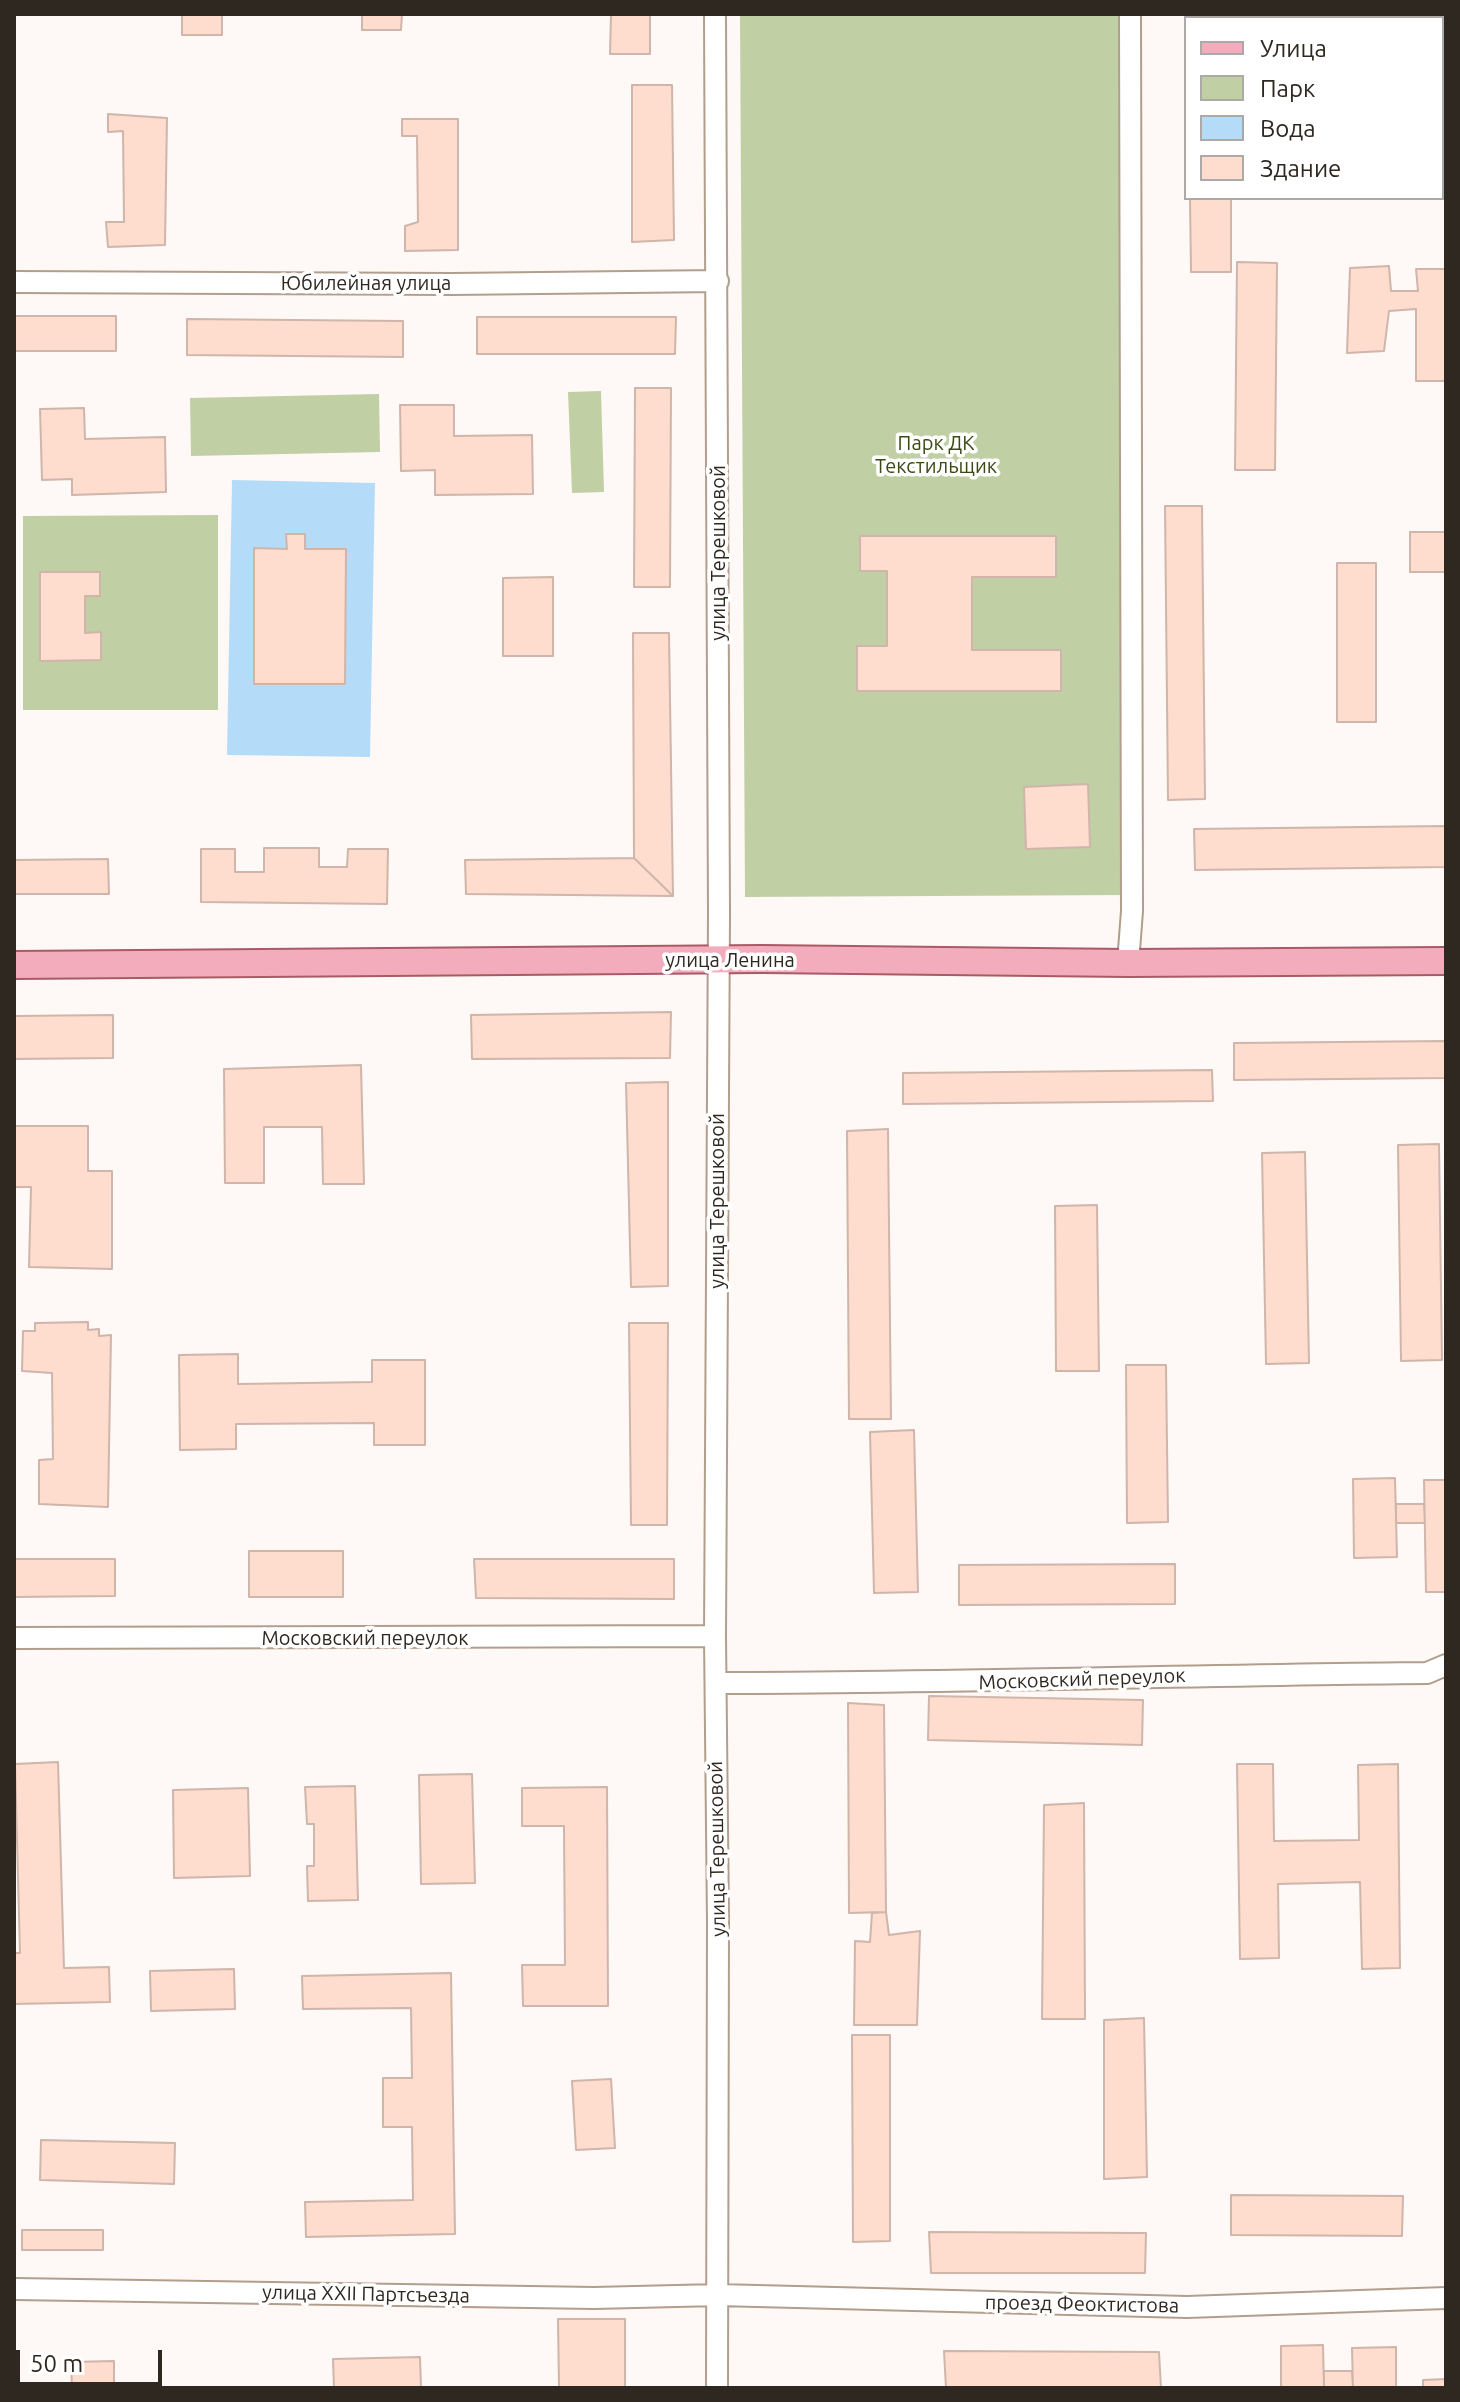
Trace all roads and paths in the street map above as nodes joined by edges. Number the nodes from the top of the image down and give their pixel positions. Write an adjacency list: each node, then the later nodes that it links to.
1 (715, 14): 3 (street, улица Терешковой)
2 (1130, 14): 7 (street)
3 (718, 281): 4 (street, Юбилейная улица); 5 (street, улица Терешковой)
4 (14, 282)
5 (719, 960): 7 (main road, улица Ленина); 8 (main road, улица Ленина); 9 (street, улица Терешковой)
6 (1446, 961): 7 (main road, улица Ленина)
7 (1128, 963)
8 (14, 965)
9 (715, 1636): 10 (street, Московский переулок); 12 (street, улица Терешковой)
10 (14, 1638)
11 (1446, 1665): 12 (street, Московский переулок)
12 (716, 1683): 14 (street, улица Терешковой)
13 (14, 2289): 14 (street, улица XXII Партсъезда)
14 (718, 2295): 15 (street, проезд Феоктистова); 16 (street, улица Терешковой)
15 (1446, 2298)
16 (717, 2388)

